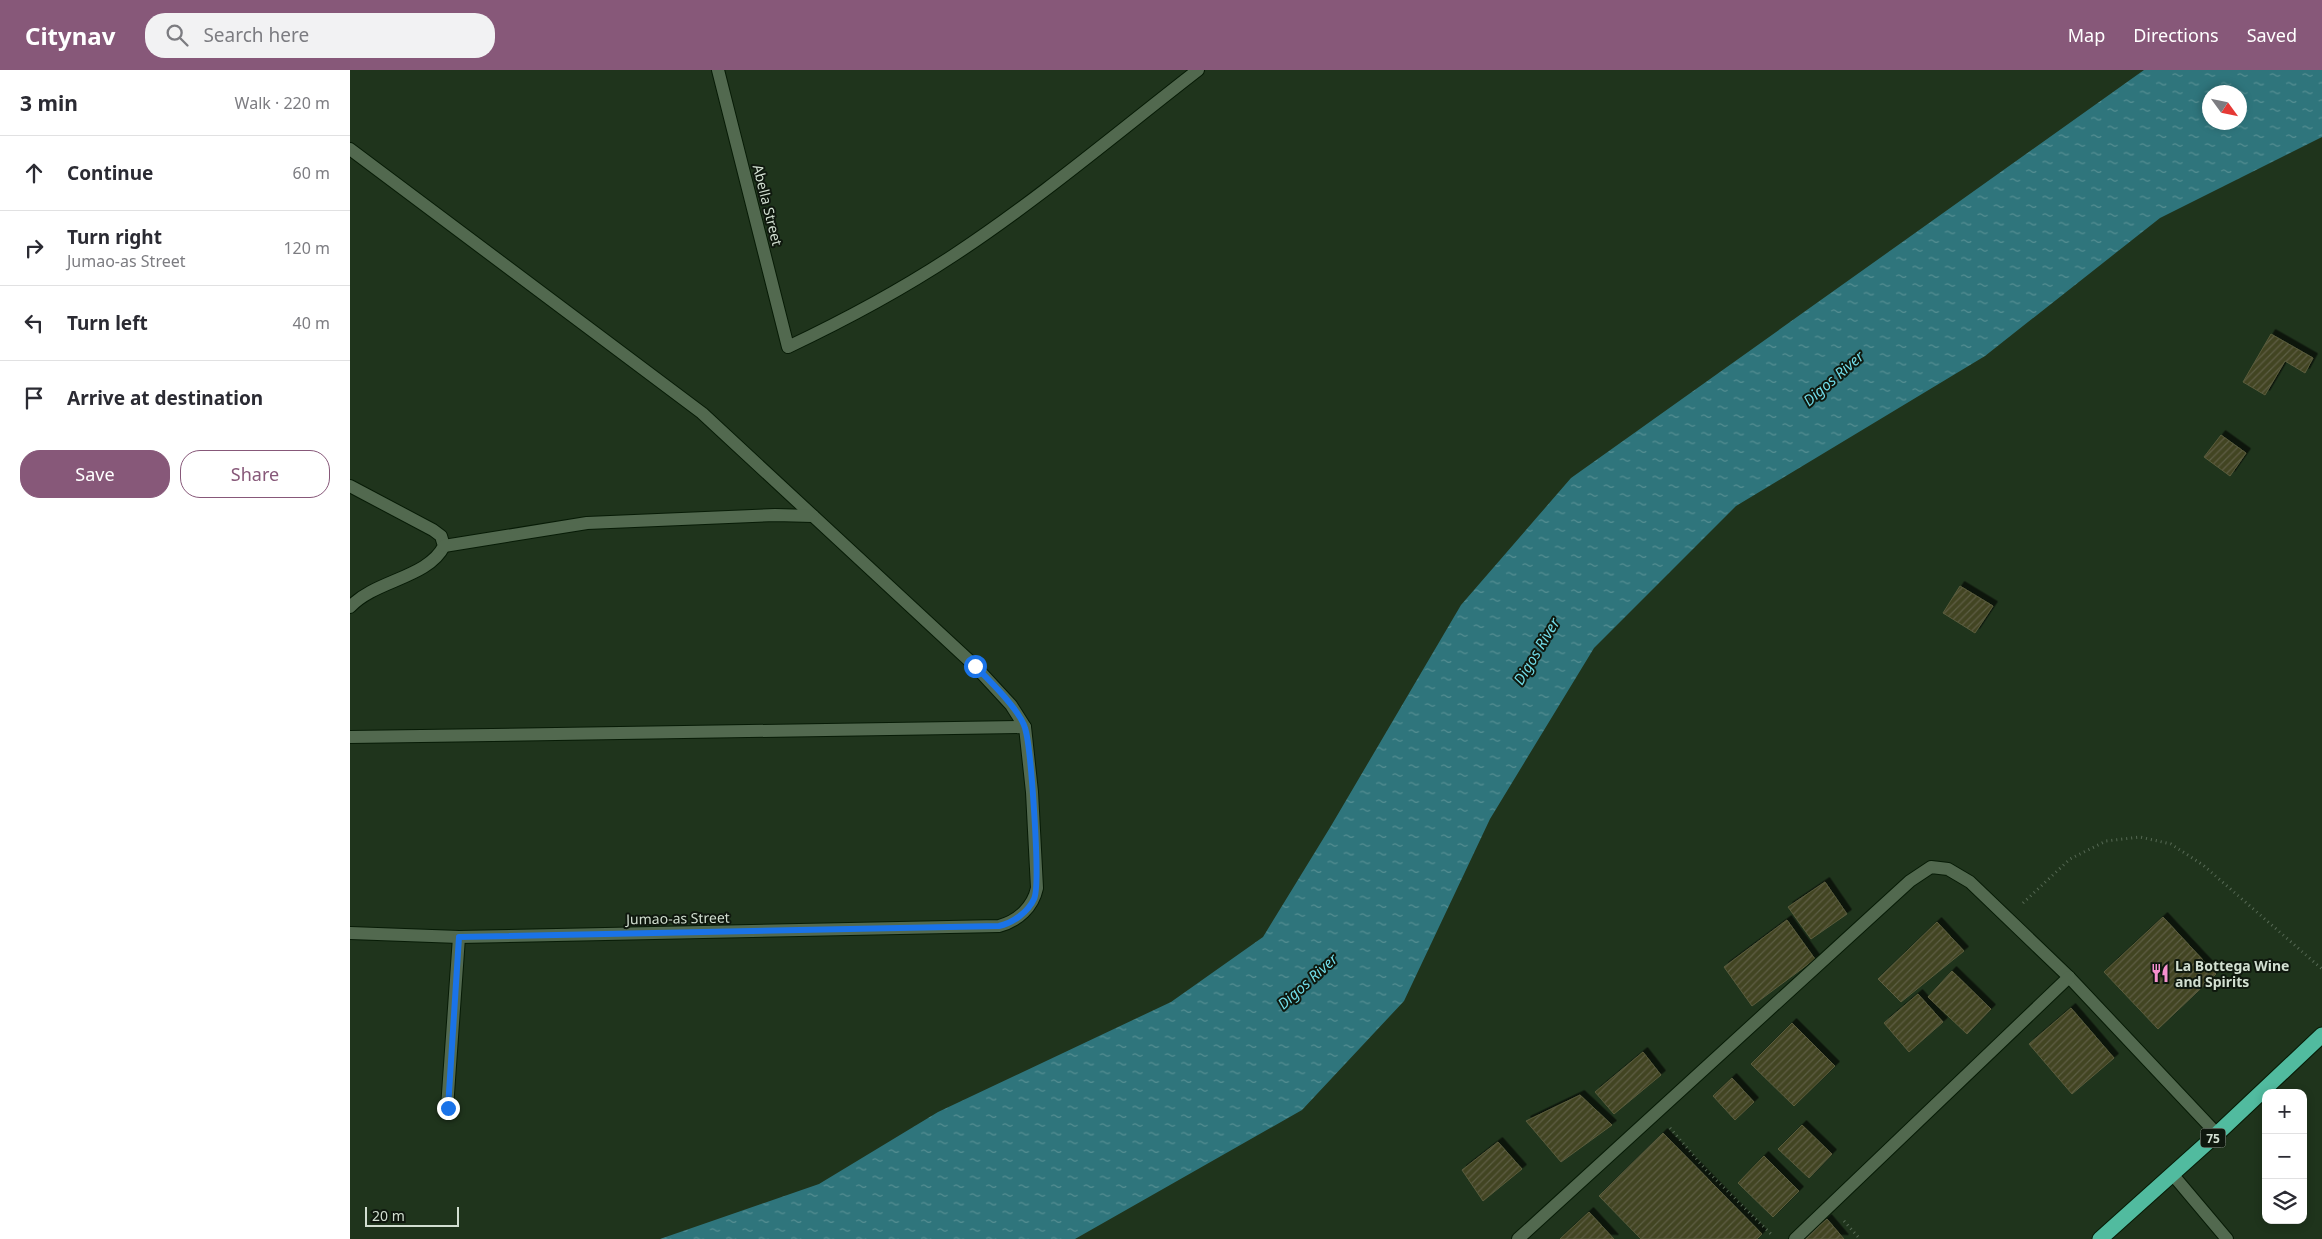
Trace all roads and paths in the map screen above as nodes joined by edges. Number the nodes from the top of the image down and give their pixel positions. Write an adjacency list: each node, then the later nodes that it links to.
1 (718, 70): 2 (street, Abella Street)
2 (1198, 70)
3 (350, 149): 5 (street)
4 (350, 486): 6 (street)
5 (813, 516): 6 (street); 8 (street)
6 (444, 546): 7 (street)
7 (350, 607)
8 (1025, 727): 9 (street); 12 (street, Jumao-as Street)
9 (350, 737)
10 (2008, 917): 13 (path); 14 (street); 17 (street)
11 (350, 933): 12 (street, Jumao-as Street)
12 (459, 937): 16 (street)
13 (2322, 969)
14 (2069, 977): 18 (street); 22 (street)
15 (2322, 1035): 18 (highway, 75)
16 (448, 1108)
17 (1657, 1112): 20 (street); 21 (path)
18 (2217, 1134): 19 (highway, 75)
19 (2172, 1174): 23 (highway, 75); 24 (street)
20 (1518, 1239)
21 (1776, 1239)
22 (1795, 1239)
23 (2100, 1239)
24 (2226, 1239)

